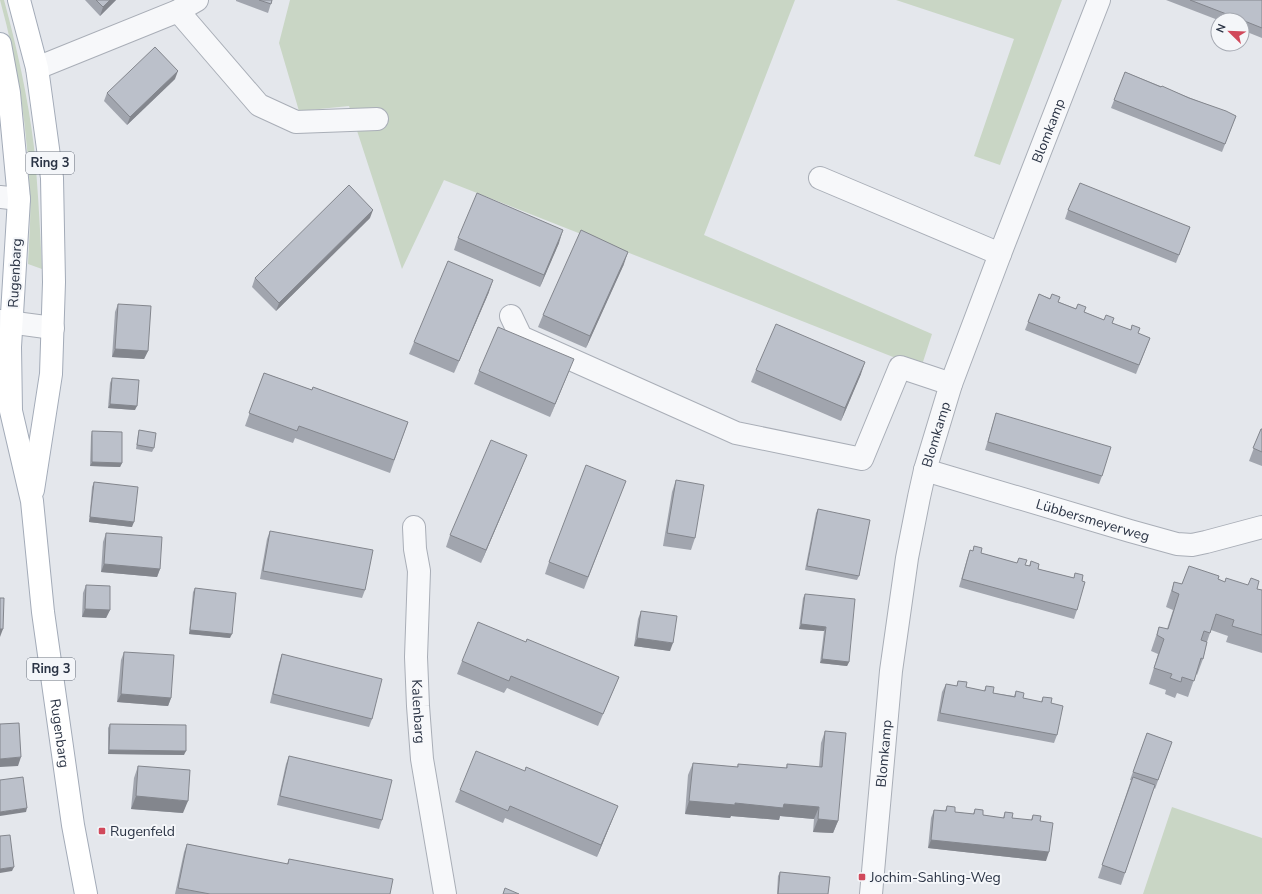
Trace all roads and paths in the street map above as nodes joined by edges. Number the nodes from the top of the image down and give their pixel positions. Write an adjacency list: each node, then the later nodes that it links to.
1 (19, 0): 6 (main road, Rugenbarg / Ring 3)
2 (198, 0): 4 (street)
3 (1099, 0): 10 (street, Blomkamp)
4 (178, 11): 6 (street); 7 (street)
5 (1, 57): 9 (main road, Rugenbarg / Ring 3)
6 (37, 68): 13 (main road, Rugenbarg / Ring 3)
7 (377, 119)
8 (820, 178): 10 (street)
9 (9, 198): 12 (main road, Rugenbarg / Ring 3)
10 (1000, 254): 14 (street, Blomkamp)
11 (511, 316): 14 (street)
12 (6, 322): 13 (street); 16 (main road, Rugenbarg / Ring 3)
13 (53, 328): 16 (main road, Rugenbarg / Ring 3)
14 (951, 384): 15 (street, Blomkamp)
15 (925, 470): 18 (street, Lübbersmeyerweg); 21 (street, Blomkamp)
16 (32, 501): 19 (main road, Rugenbarg / Ring 3)
17 (414, 527): 20 (street, Kalenbarg)
18 (1262, 527)
19 (86, 894)
20 (445, 894)
21 (871, 894)

